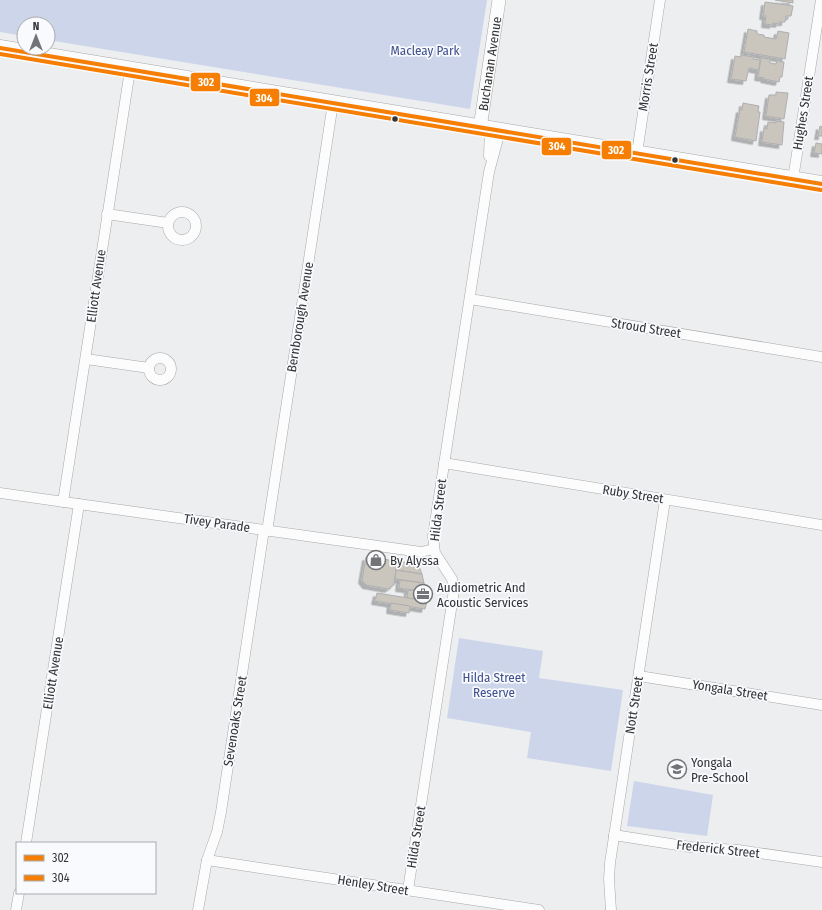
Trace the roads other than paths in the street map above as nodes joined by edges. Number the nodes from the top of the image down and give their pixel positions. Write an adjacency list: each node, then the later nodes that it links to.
1 (499, 0): 7 (street, Buchanan Avenue)
2 (660, 0): 8 (street, Morris Street)
3 (821, 0): 9 (street, Hughes Street)
4 (0, 48): 5 (main road)
5 (130, 70): 6 (main road); 11 (street, Elliott Avenue)
6 (333, 103): 7 (main road); 23 (street, Bernborough Avenue)
7 (490, 129): 8 (main road); 13 (street, Hilda Street)
8 (637, 153): 9 (main road)
9 (793, 179): 10 (main road)
10 (822, 184)
11 (107, 214): 12 (street); 15 (street, Elliott Avenue)
12 (168, 223)
13 (470, 299): 14 (street, Stroud Street); 17 (street, Hilda Street)
14 (822, 356)
15 (86, 359): 16 (street); 20 (street, Elliott Avenue)
16 (149, 368)
17 (444, 463): 19 (street, Ruby Street); 24 (street, Hilda Street)
18 (0, 493): 20 (street, Tivey Parade)
19 (665, 500): 22 (street, Ruby Street); 25 (street, Nott Street)
20 (64, 502): 21 (street, Tivey Parade)
21 (79, 504): 23 (street, Tivey Parade); 28 (street, Elliott Avenue)
22 (822, 526)
23 (266, 530): 24 (street, Tivey Parade); 29 (street, Sevenoaks Street)
24 (434, 549): 31 (street, Hilda Street)
25 (639, 676): 26 (street, Yongala Street); 27 (street, Nott Street)
26 (822, 704)
27 (614, 835): 30 (street, Frederick Street); 36 (street, Nott Street)
28 (26, 842)
29 (207, 860): 31 (street, Henley Street); 34 (street, Sevenoaks Street)
30 (822, 862)
31 (408, 890): 35 (street, Henley Street)
32 (19, 894): 33 (street)
33 (16, 910)
34 (198, 910)
35 (539, 910)
36 (611, 910)

